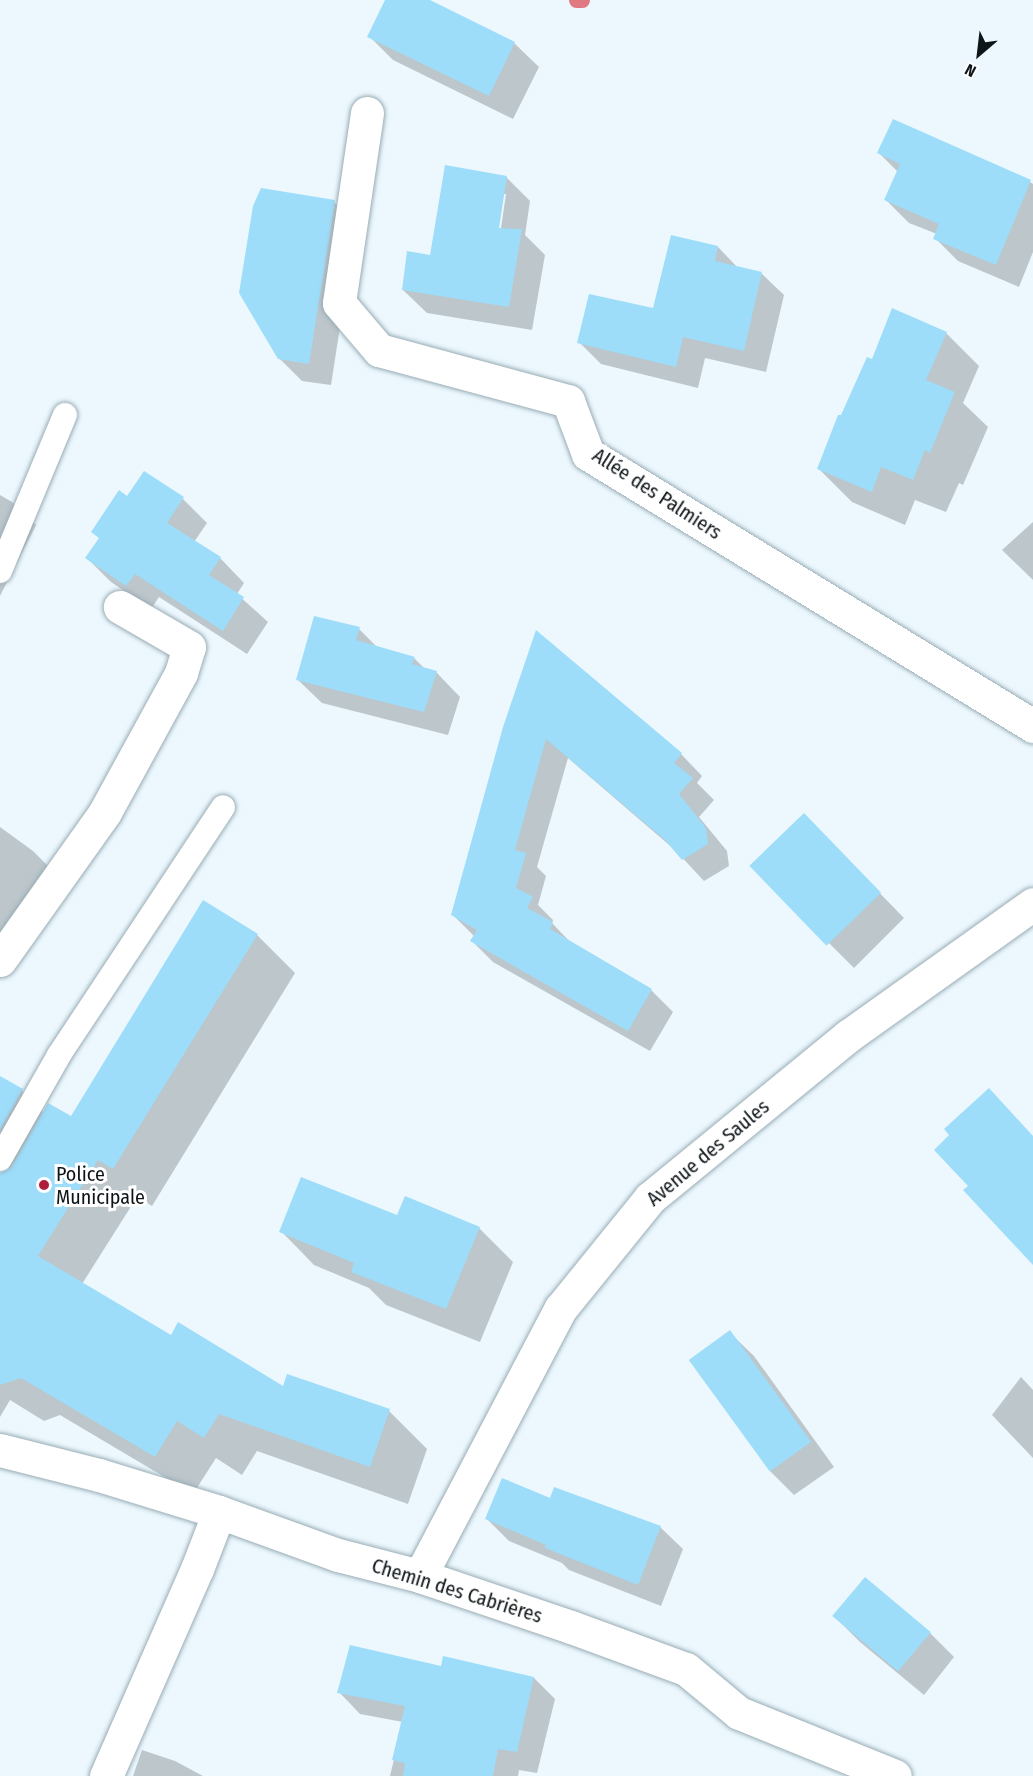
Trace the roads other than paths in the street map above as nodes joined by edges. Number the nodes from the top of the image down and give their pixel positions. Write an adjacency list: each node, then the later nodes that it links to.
1 (367, 113): 5 (street, Allée des Palmiers)
2 (65, 415): 3 (lane)
3 (0, 571)
4 (120, 607): 8 (street)
5 (1033, 726)
6 (223, 807): 9 (lane)
7 (1033, 904): 12 (street, Avenue des Saules)
8 (0, 960)
9 (0, 1160)
10 (0, 1450): 11 (street, Chemin des Cabrières)
11 (219, 1512): 12 (street, Chemin des Cabrières); 13 (street)
12 (420, 1575): 14 (street, Chemin des Cabrières)
13 (106, 1776)
14 (895, 1776)

